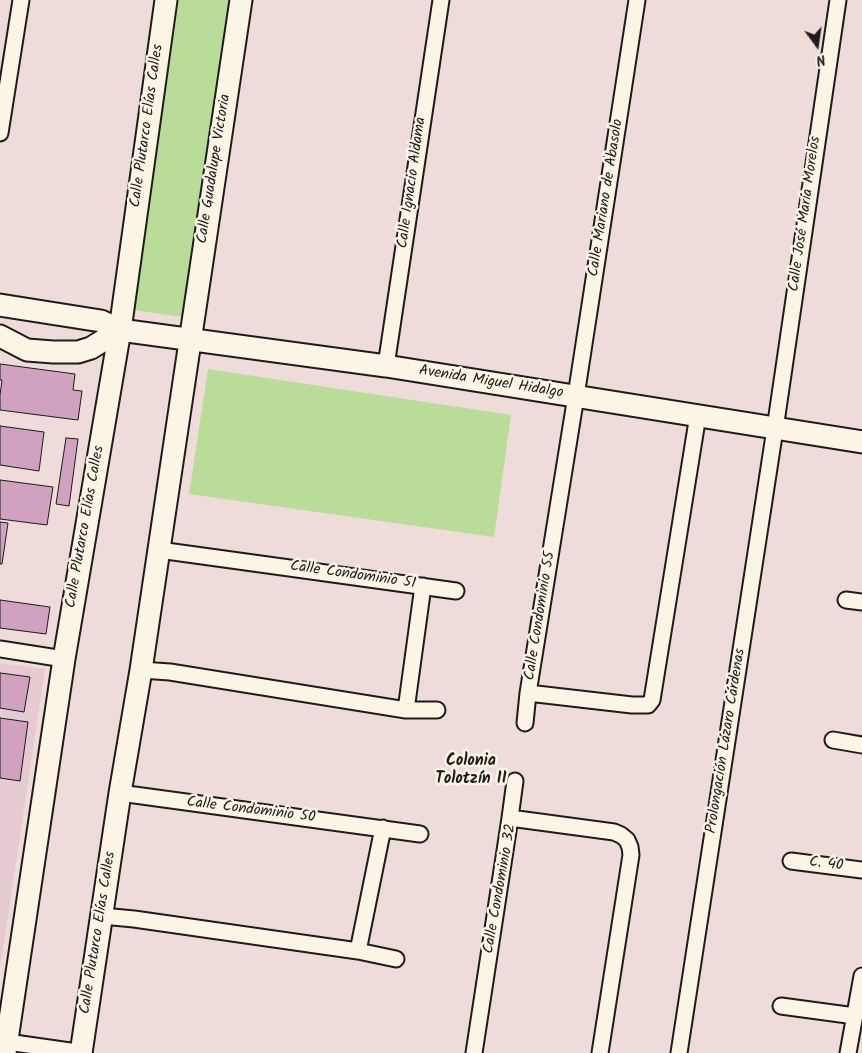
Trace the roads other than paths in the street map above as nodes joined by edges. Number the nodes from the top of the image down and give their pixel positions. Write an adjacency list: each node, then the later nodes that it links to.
1 (22, 0): 7 (street)
2 (166, 0): 9 (main road, Calle Plutarco Elías Calles)
3 (241, 0): 11 (main road, Calle Guadalupe Victoria)
4 (441, 0): 12 (street, Calle Ignacio Aldama)
5 (637, 0): 13 (street, Calle Mariano de Abasolo)
6 (838, 0): 15 (street, Calle José María Morelos)
7 (0, 133)
8 (0, 305): 9 (main road, Avenida Miguel Hidalgo)
9 (120, 330): 10 (main road); 11 (main road, Avenida Miguel Hidalgo); 23 (main road, Calle Plutarco Elías Calles)
10 (1, 337)
11 (190, 339): 12 (main road, Avenida Miguel Hidalgo); 17 (main road, Calle Plutarco Elías Calles)
12 (386, 366): 13 (main road, Avenida Miguel Hidalgo)
13 (576, 396): 14 (main road, Avenida Miguel Hidalgo); 25 (street, Calle Condominio 55)
14 (698, 415): 15 (main road, Avenida Miguel Hidalgo); 25 (street, Calle Condominio 55)
15 (775, 428): 16 (main road, Avenida Miguel Hidalgo); 48 (street, Prolongación Lázaro Cárdenas)
16 (862, 442)
17 (159, 550): 18 (street, Calle Condominio 51); 24 (main road, Calle Plutarco Elías Calles)
18 (423, 586): 19 (street); 26 (street, Calle Condominio 51)
19 (456, 591)
20 (846, 600): 21 (street)
21 (862, 602)
22 (0, 649): 23 (street)
23 (64, 659): 44 (main road, Calle Plutarco Elías Calles)
24 (141, 670): 26 (street); 32 (main road, Calle Plutarco Elías Calles)
25 (528, 693): 28 (street)
26 (406, 710): 27 (street)
27 (437, 710)
28 (525, 723)
29 (832, 740): 30 (street)
30 (862, 744)
31 (515, 781): 33 (street)
32 (120, 793): 34 (street, Calle Condominio 50); 38 (main road, Calle Plutarco Elías Calles)
33 (510, 818): 46 (street, Calle Condominio 32); 47 (street, Calle Condominio 32)
34 (382, 828): 35 (street, Calle Condominio 50); 39 (street)
35 (420, 834)
36 (791, 860): 37 (street, C. 40)
37 (862, 870)
38 (102, 916): 39 (street); 45 (main road, Calle Plutarco Elías Calles)
39 (358, 951): 40 (street)
40 (396, 960)
41 (862, 976): 43 (street)
42 (781, 1006): 43 (street)
43 (855, 1016): 49 (street)
44 (6, 1047): 45 (street)
45 (82, 1053)
46 (474, 1053)
47 (600, 1053)
48 (680, 1053)
49 (848, 1053)

